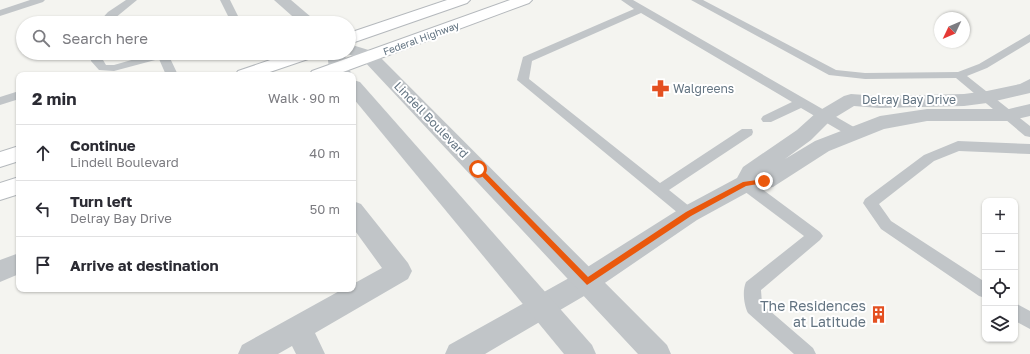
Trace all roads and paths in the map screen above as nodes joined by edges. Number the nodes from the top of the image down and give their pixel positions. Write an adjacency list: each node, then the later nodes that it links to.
1 (40, 0): 9 (lane)
2 (132, 0): 12 (lane)
3 (225, 0): 13 (lane)
4 (282, 0): 14 (street)
5 (462, 0): 15 (main road, Federal Highway)
6 (524, 0): 18 (main road, Federal Highway)
7 (626, 0): 10 (lane)
8 (696, 0): 29 (lane)
9 (19, 3): 11 (lane)
10 (642, 9): 35 (lane); 48 (lane)
11 (0, 13)
12 (110, 16)
13 (233, 16)
14 (301, 16)
15 (356, 37)
16 (1030, 37): 29 (lane)
17 (356, 51): 18 (street, Lindell Boulevard)
18 (369, 56): 24 (main road, Federal Highway); 54 (street, Lindell Boulevard)
19 (97, 60): 20 (lane)
20 (144, 60)
21 (168, 60): 26 (lane)
22 (288, 60): 27 (main road)
23 (356, 60): 25 (main road, Federal Highway)
24 (356, 60)
25 (339, 65): 28 (main road, Federal Highway)
26 (171, 72)
27 (253, 72)
28 (324, 72)
29 (959, 75): 33 (lane)
30 (1030, 85): 33 (street, Delray Bay Drive)
31 (356, 90): 56 (street)
32 (16, 96): 34 (lane)
33 (987, 97): 37 (lane); 38 (street, Delray Bay Drive)
34 (0, 101)
35 (801, 103): 38 (lane); 39 (lane)
36 (1030, 110): 37 (street, Delray Bay Drive)
37 (1009, 115): 41 (street, Delray Bay Drive); 42 (lane)
38 (824, 116): 41 (lane); 46 (street, Delray Bay Drive)
39 (767, 119)
40 (747, 132): 48 (lane)
41 (854, 133): 46 (street, Delray Bay Drive)
42 (1030, 133)
43 (1030, 149): 55 (lane)
44 (16, 154): 45 (main road)
45 (0, 160)
46 (745, 184): 51 (street, Delray Bay Drive); 65 (lane)
47 (16, 186): 49 (main road)
48 (659, 190): 51 (lane)
49 (0, 192)
50 (356, 214): 59 (street)
51 (689, 214): 54 (street, Delray Bay Drive)
52 (16, 264): 53 (street)
53 (0, 271)
54 (587, 281): 56 (street, Delray Bay Drive); 64 (street, Lindell Boulevard)
55 (982, 289)
56 (541, 307): 62 (street, Delray Bay Drive); 63 (street)
57 (1018, 313): 58 (lane)
58 (1030, 321)
59 (298, 329): 60 (street); 61 (street)
60 (252, 354)
61 (311, 354)
62 (459, 354)
63 (582, 354)
64 (657, 354)
65 (807, 354)

